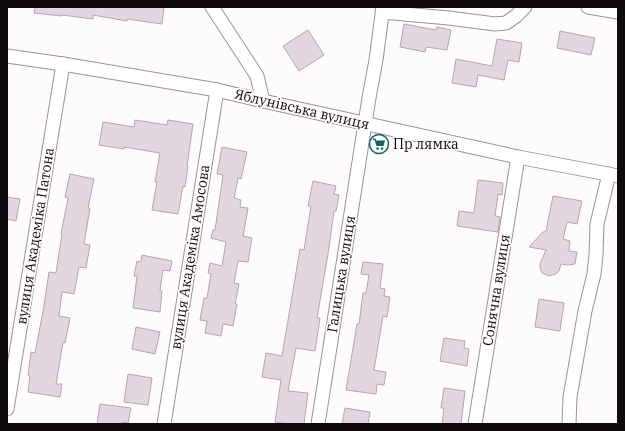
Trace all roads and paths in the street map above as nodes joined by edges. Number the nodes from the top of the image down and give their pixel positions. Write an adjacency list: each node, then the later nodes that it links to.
1 (212, 7): 9 (street)
2 (525, 7): 4 (street)
3 (588, 7): 5 (street)
4 (383, 9): 10 (street, Галицька вулиця)
5 (618, 12)
6 (7, 56): 7 (street, Яблунівська вулиця)
7 (63, 64): 8 (street, Яблунівська вулиця); 13 (street, вулиця Академіка Патона)
8 (217, 90): 9 (street, Яблунівська вулиця); 14 (street, вулиця Академіка Амосова)
9 (263, 101): 10 (street, Яблунівська вулиця)
10 (365, 123): 11 (street, Яблунівська вулиця); 15 (street, Галицька вулиця)
11 (518, 157): 12 (street, Яблунівська вулиця); 16 (street, Сонячна вулиця)
12 (614, 175): 17 (street)
13 (7, 409)
14 (164, 424)
15 (318, 424)
16 (475, 424)
17 (569, 424)

